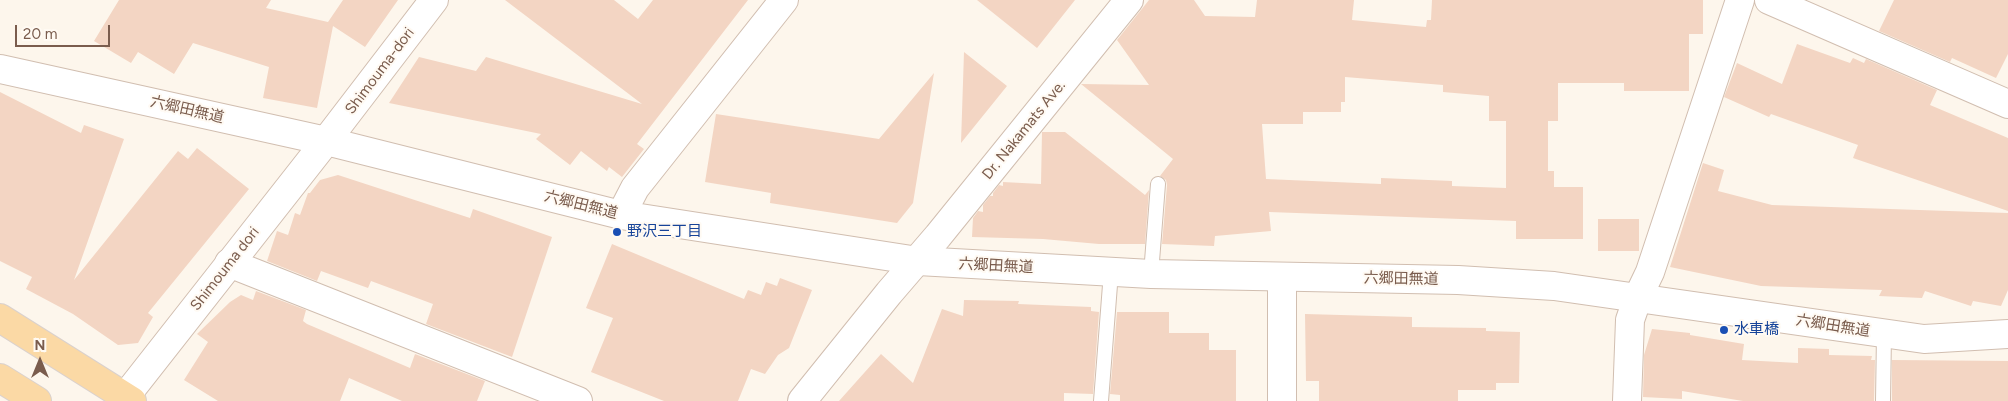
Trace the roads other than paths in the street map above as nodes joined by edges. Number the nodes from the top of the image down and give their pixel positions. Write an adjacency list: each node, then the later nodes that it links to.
1 (434, 0): 8 (street, Shimouma-dori)
2 (784, 0): 10 (street)
3 (1129, 0): 11 (street, Dr. Nakamats Ave.)
4 (1740, 0): 16 (street)
5 (1770, 0): 7 (street)
6 (0, 69): 8 (street, 六郷田無道)
7 (2008, 104)
8 (326, 141): 10 (street, 六郷田無道); 12 (street, Shimouma dori)
9 (1158, 184): 14 (lane)
10 (621, 215): 11 (street, 六郷田無道)
11 (918, 261): 13 (street, 六郷田無道); 24 (street, Dr. Nakamats Ave.)
12 (229, 263): 21 (street, Shimouma dori); 23 (street)
13 (1111, 272): 14 (street, 六郷田無道); 25 (lane)
14 (1151, 274): 15 (street, 六郷田無道)
15 (1282, 277): 16 (street, 六郷田無道); 26 (street)
16 (1638, 297): 18 (street, 六郷田無道); 27 (street)
17 (0, 318): 21 (main road)
18 (1884, 334): 19 (street, 六郷田無道); 28 (lane)
19 (2008, 334)
20 (0, 378): 22 (main road)
21 (129, 399)
22 (37, 401)
23 (578, 401)
24 (802, 401)
25 (1101, 401)
26 (1282, 401)
27 (1628, 401)
28 (1884, 401)

